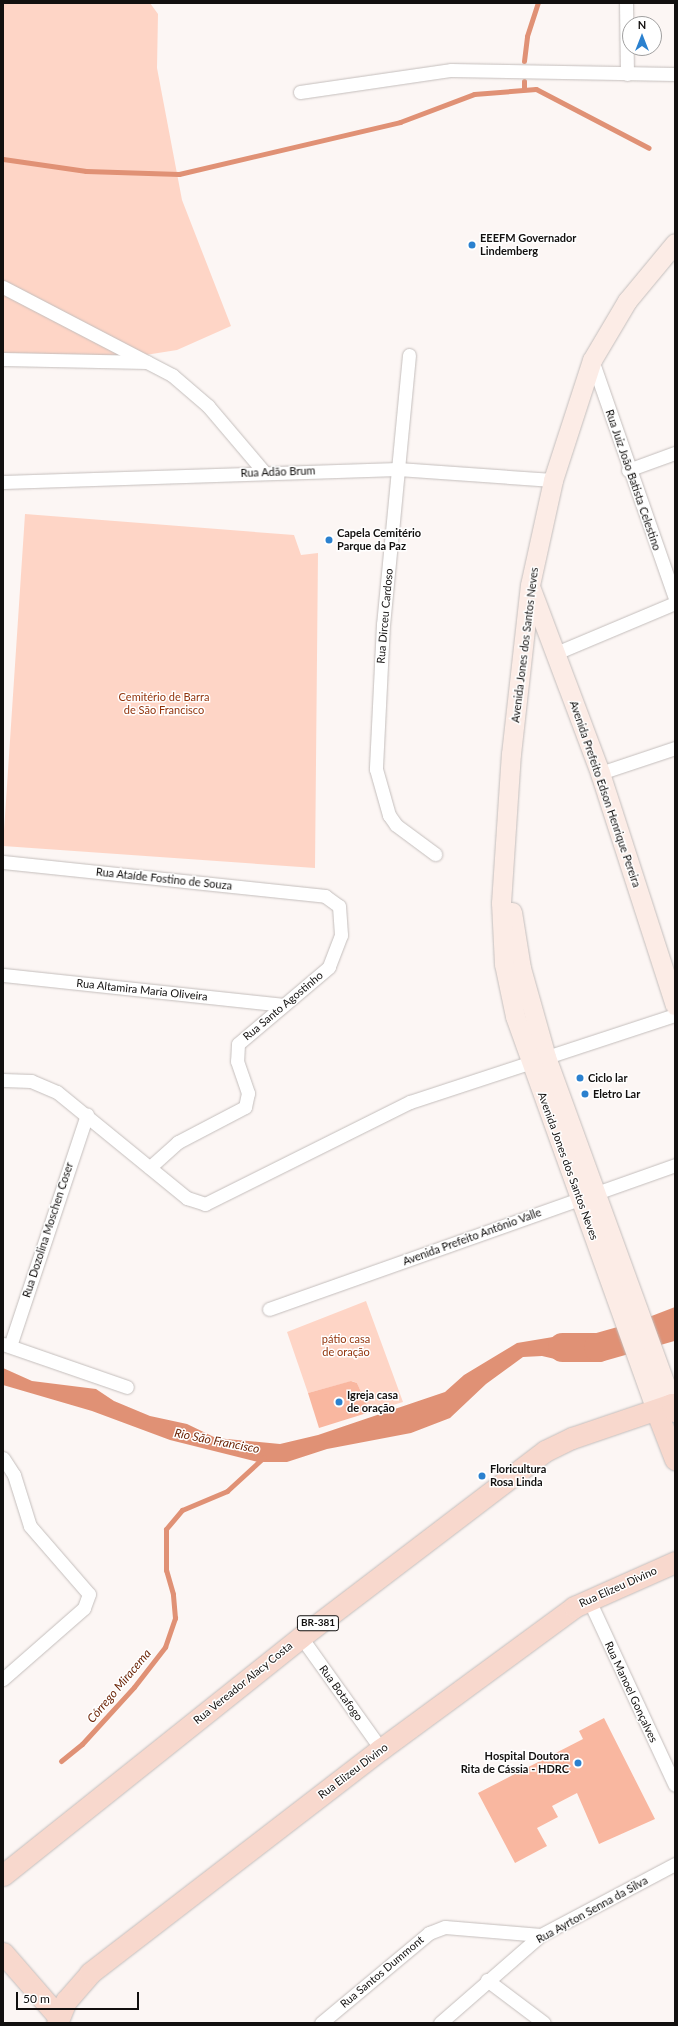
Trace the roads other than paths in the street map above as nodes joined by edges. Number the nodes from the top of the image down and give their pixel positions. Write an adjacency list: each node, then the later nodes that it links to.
1 (626, 3): 2 (street)
2 (627, 74): 3 (street); 4 (street)
3 (675, 74)
4 (300, 92)
5 (675, 244): 9 (main road, Avenida Jones dos Santos Neves)
6 (3, 287): 10 (street)
7 (409, 355): 12 (street, Rua Dirceu Cardoso)
8 (3, 359): 10 (street)
9 (592, 360): 13 (street, Rua Juiz João Batista Celestino); 15 (main road, Avenida Jones dos Santos Neves)
10 (150, 362): 14 (street)
11 (675, 453): 13 (street)
12 (398, 469): 14 (street, Rua Adão Brum); 15 (street, Rua Adão Brum); 23 (street, Rua Dirceu Cardoso)
13 (628, 470): 18 (street, Rua Juiz João Batista Celestino)
14 (264, 472): 16 (street, Rua Adão Brum)
15 (553, 480): 17 (main road, Avenida Jones dos Santos Neves)
16 (3, 482)
17 (530, 585): 20 (main road, Avenida Prefeito Edson Henrique Pereira); 32 (main road, Avenida Jones dos Santos Neves)
18 (675, 598)
19 (675, 603): 20 (street)
20 (556, 652): 22 (main road, Avenida Prefeito Edson Henrique Pereira)
21 (675, 748): 22 (street)
22 (600, 772): 30 (main road, Avenida Prefeito Edson Henrique Pereira)
23 (435, 854)
24 (3, 862): 25 (street, Rua Ataíde Fostino de Souza)
25 (325, 896): 29 (street, Rua Santo Agostinho)
26 (3, 975): 27 (street, Rua Altamira Maria Oliveira)
27 (28, 978): 28 (street); 29 (street, Rua Altamira Maria Oliveira)
28 (3, 983)
29 (282, 1005): 36 (street, Rua Santo Agostinho)
30 (675, 1005)
31 (675, 1014): 32 (street)
32 (538, 1059): 36 (street); 37 (main road, Avenida Jones dos Santos Neves)
33 (3, 1080): 34 (street)
34 (87, 1114): 36 (street); 39 (street, Rua Dozolina Moschen Coser)
35 (675, 1165): 37 (street, Avenida Prefeito Antônio Valle)
36 (150, 1167)
37 (588, 1195): 38 (street, Avenida Prefeito Antônio Valle); 41 (main road, Avenida Jones dos Santos Neves)
38 (270, 1309)
39 (6, 1345): 40 (street)
40 (127, 1387)
41 (668, 1408): 43 (main road, Avenida Jones dos Santos Neves); 46 (main road, Rua Vereador Alacy Costa / BR-381)
42 (3, 1458): 47 (street)
43 (675, 1459)
44 (675, 1562): 45 (main road, Rua Elizeu Divino)
45 (588, 1598): 48 (main road, Rua Elizeu Divino); 49 (street, Rua Manoel Gonçalves)
46 (301, 1637): 48 (street, Rua Botafogo); 51 (main road, Rua Vereador Alacy Costa / BR-381)
47 (3, 1679)
48 (381, 1749): 55 (main road, Rua Elizeu Divino)
49 (675, 1785)
50 (675, 1864): 52 (street, Rua Ayrton Senna da Silva)
51 (3, 1875)
52 (541, 1935): 54 (street, Rua Ayrton Senna da Silva); 56 (street, Rua Santos Dummont)
53 (3, 1953): 55 (main road)
54 (487, 1980): 57 (street, Rua Ayrton Senna da Silva); 58 (street)
55 (57, 2020)
56 (321, 2023)
57 (440, 2023)
58 (544, 2023)

